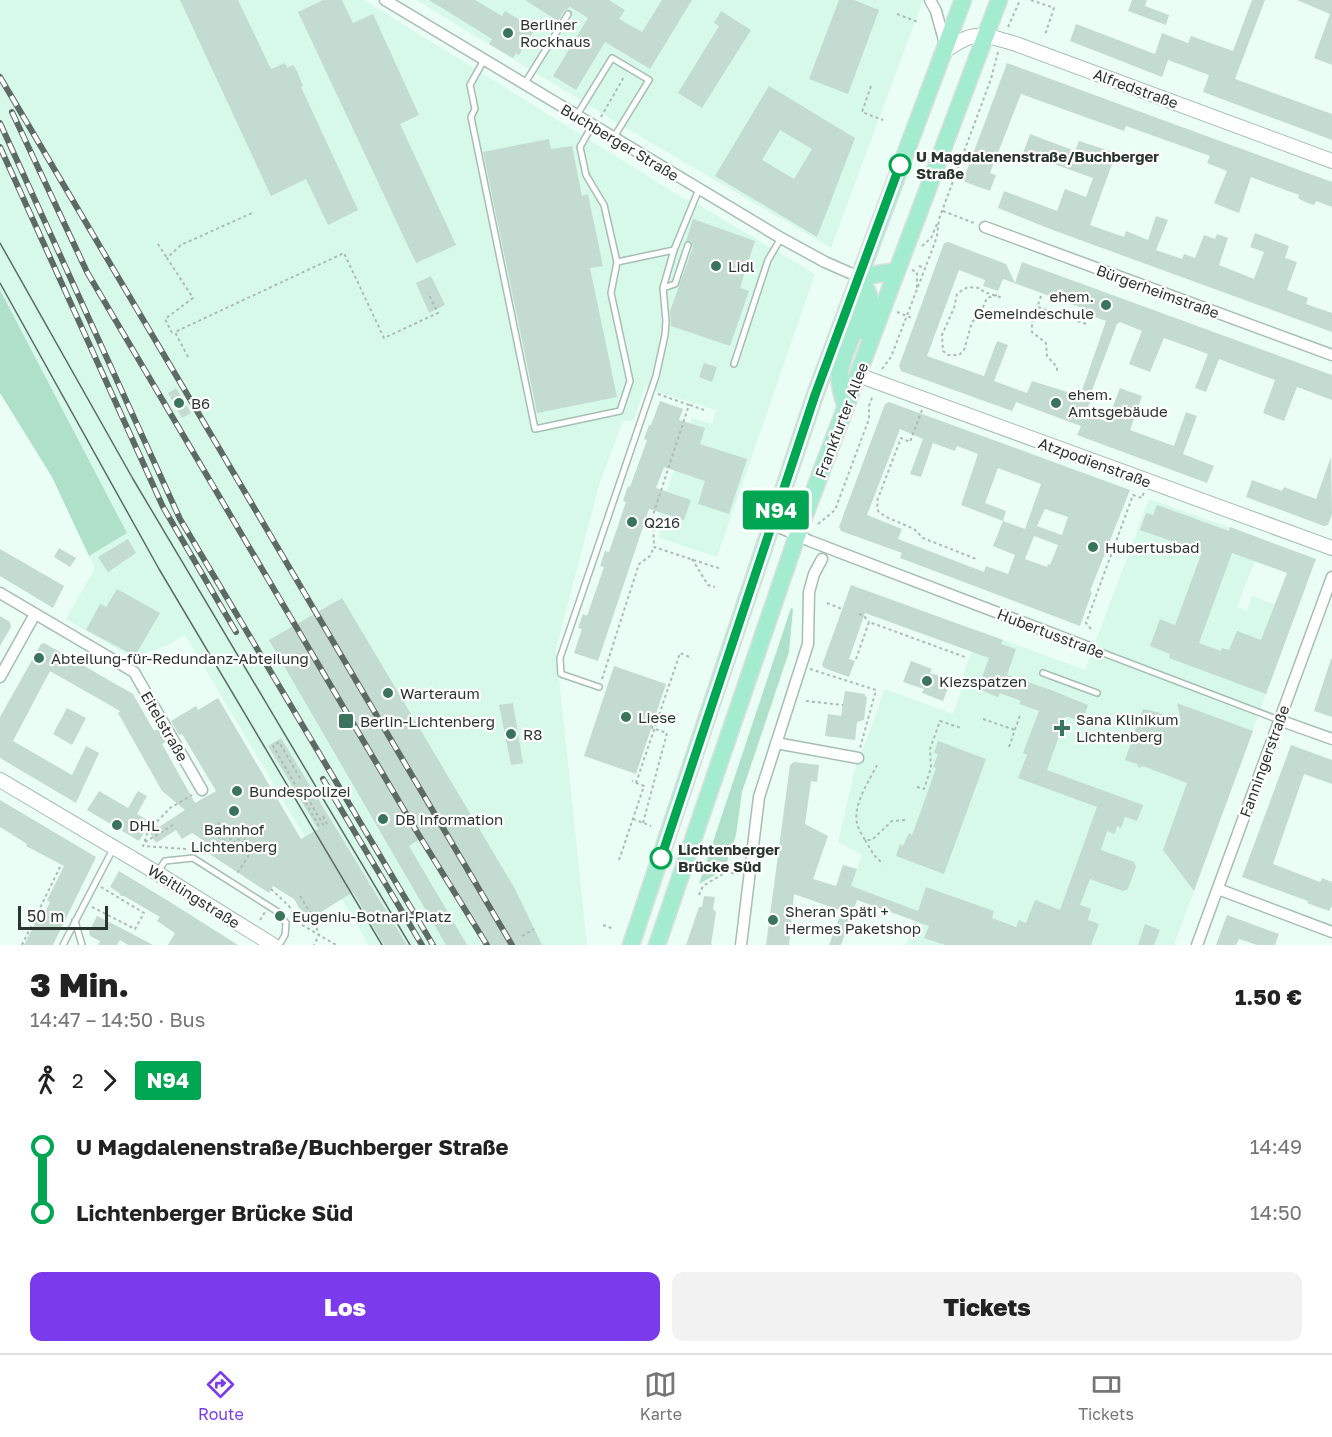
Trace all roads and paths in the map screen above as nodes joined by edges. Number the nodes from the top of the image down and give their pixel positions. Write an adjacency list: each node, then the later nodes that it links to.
1 (385, 0): 15 (street, Buchberger Straße)
2 (930, 0): 13 (street)
3 (963, 0): 13 (main road, Frankfurter Allee)
4 (999, 0): 11 (main road, Frankfurter Allee)
5 (1020, 0): 10 (path)
6 (1031, 0): 12 (path)
7 (568, 14): 17 (lane)
8 (897, 14): 9 (path)
9 (918, 22)
10 (1009, 25)
11 (986, 35): 13 (street); 23 (street, Alfredstraße); 34 (main road, Frankfurter Allee)
12 (1045, 35)
13 (944, 48): 35 (main road, Frankfurter Allee)
14 (998, 53): 25 (path)
15 (483, 60): 17 (street, Buchberger Straße); 33 (lane)
16 (625, 75): 21 (path)
17 (524, 84): 19 (street, Buchberger Straße)
18 (871, 86): 20 (path)
19 (576, 116): 21 (street, Buchberger Straße); 22 (lane)
20 (883, 120)
21 (593, 127): 22 (street, Buchberger Straße); 33 (lane)
22 (613, 139): 24 (street, Buchberger Straße)
23 (1332, 160)
24 (699, 189): 28 (street, Buchberger Straße); 31 (lane)
25 (942, 210): 27 (path); 37 (path)
26 (252, 213): 32 (path)
27 (985, 227): 48 (street, Bürgerheimstraße)
28 (781, 238): 35 (street, Buchberger Straße); 50 (lane)
29 (158, 244): 32 (path)
30 (688, 245): 36 (lane)
31 (674, 250): 33 (lane); 36 (lane)
32 (167, 258): 47 (path)
33 (616, 262)
34 (904, 271): 35 (main road); 37 (path); 53 (main road, Frankfurter Allee)
35 (859, 277): 53 (main road); 58 (main road); 62 (main road, Frankfurter Allee)
36 (663, 288): 54 (lane)
37 (917, 291): 44 (path)
38 (428, 293): 47 (path)
39 (997, 295): 39 (path); 41 (path)
40 (1041, 297): 42 (path)
41 (1004, 298)
42 (1037, 307): 46 (path); 52 (path)
43 (897, 312): 44 (path)
44 (907, 316): 45 (path); 51 (path)
45 (912, 318)
46 (1086, 324)
47 (173, 333): 49 (path)
48 (1332, 356)
49 (188, 357)
50 (734, 363)
51 (882, 369)
52 (1057, 372)
53 (858, 375): 56 (street, Atzpodienstraße); 58 (main road, Frankfurter Allee)
54 (650, 391): 57 (path); 86 (lane)
55 (872, 397): 61 (path)
56 (927, 400): 65 (street, Atzpodienstraße); 68 (path)
57 (690, 405): 59 (path); 64 (path)
58 (846, 406): 63 (main road, Frankfurter Allee)
59 (704, 410)
60 (1142, 498): 78 (path)
61 (820, 522)
62 (772, 524): 63 (street, Hubertusstraße); 154 (main road, Frankfurter Allee)
63 (797, 536): 79 (street, Hubertusstraße); 155 (main road, Frankfurter Allee)
64 (654, 547): 66 (path); 86 (path)
65 (1332, 548)
66 (692, 559): 69 (path); 71 (path)
67 (822, 559): 83 (street)
68 (976, 559)
69 (721, 569)
70 (1332, 577): 92 (street, Fanningerstraße)
71 (715, 587)
72 (0, 593): 75 (street, Eitelstraße)
73 (827, 603): 74 (path)
74 (843, 609)
75 (35, 614): 85 (street); 106 (street, Eitelstraße)
76 (859, 614): 77 (path)
77 (869, 622): 80 (path); 82 (path)
78 (1091, 630)
79 (1090, 648): 92 (lane, Hubertusstraße)
80 (965, 657)
81 (692, 658): 93 (path)
82 (856, 659)
83 (801, 666): 97 (street); 99 (path)
84 (1043, 673): 87 (lane)
85 (0, 677)
86 (599, 687)
87 (1097, 693)
88 (806, 701): 89 (path)
89 (843, 705)
90 (1020, 715): 95 (path)
91 (983, 719): 95 (path)
92 (1279, 720): 96 (street, Hubertusstraße); 134 (street, Fanningerstraße)
93 (653, 727): 104 (path); 113 (path)
94 (961, 728): 105 (path)
95 (1015, 730): 98 (path)
96 (1332, 739)
97 (776, 743): 99 (street); 130 (street)
98 (1009, 747)
99 (858, 758)
100 (877, 765): 120 (path)
101 (300, 778): 117 (path)
102 (0, 780): 122 (street, Weitlingstraße)
103 (632, 781): 104 (path)
104 (636, 783): 110 (path)
105 (917, 787)
106 (202, 790): 121 (path)
107 (304, 792): 108 (path)
108 (322, 816)
109 (217, 818): 112 (path)
110 (633, 819): 113 (path); 126 (path)
111 (905, 820): 120 (path)
112 (219, 823): 116 (path); 125 (path)
113 (643, 823): 115 (path)
114 (173, 825): 121 (path)
115 (651, 826)
116 (224, 827)
117 (320, 828)
118 (228, 830): 124 (path)
119 (229, 838): 124 (path)
120 (865, 840): 127 (path)
121 (145, 842): 123 (path)
122 (114, 847): 129 (street, Weitlingstraße); 132 (lane)
123 (210, 850)
124 (252, 850): 125 (path)
125 (249, 856): 131 (path)
126 (619, 860)
127 (883, 864)
128 (60, 867): 147 (path)
129 (157, 873): 131 (lane); 150 (street, Weitlingstraße)
130 (750, 876): 135 (path); 156 (street)
131 (231, 882): 151 (lane)
132 (94, 883): 137 (lane); 137 (path)
133 (271, 889): 145 (path)
134 (1218, 889): 144 (street); 157 (street, Fanningerstraße)
135 (699, 895)
136 (300, 896): 145 (path)
137 (85, 903): 140 (lane)
138 (265, 912): 139 (path)
139 (260, 920)
140 (75, 921): 148 (lane); 149 (lane)
141 (603, 925): 143 (path)
142 (534, 929): 146 (path)
143 (614, 929)
144 (1332, 932)
145 (319, 935): 152 (path); 153 (path)
146 (522, 936)
147 (22, 945)
148 (63, 945)
149 (82, 945)
150 (273, 945)
151 (279, 945)
152 (314, 945)
153 (336, 945)
154 (631, 945)
155 (657, 945)
156 (741, 945)
157 (1197, 945)

